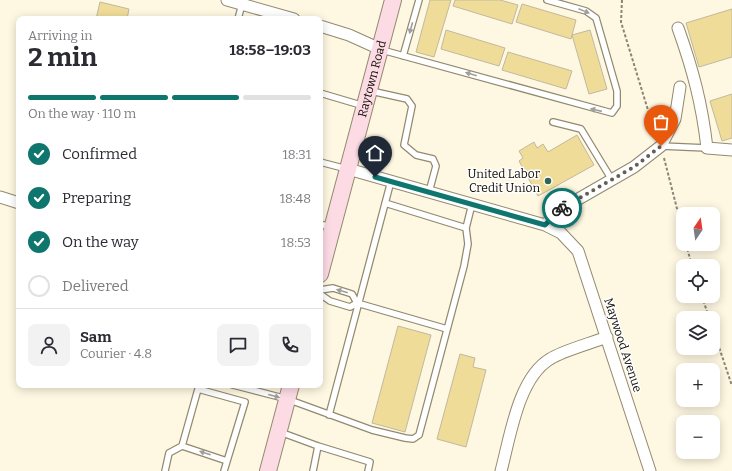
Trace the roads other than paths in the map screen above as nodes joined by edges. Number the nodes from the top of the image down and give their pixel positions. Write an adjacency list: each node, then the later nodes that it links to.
1 (227, 0): 5 (street)
2 (393, 0): 10 (main road, Raytown Road)
3 (419, 0): 11 (lane, one-way to 11)
4 (547, 0): 11 (lane, one-way to 11)
5 (242, 4): 6 (lane); 7 (street)
6 (239, 16)
7 (278, 16)
8 (323, 27): 10 (street)
9 (678, 28): 18 (street)
10 (380, 49): 11 (lane); 13 (main road, Raytown Road)
11 (403, 56)
12 (680, 87): 17 (street)
13 (368, 91): 15 (main road, Raytown Road); 24 (lane)
14 (323, 94): 15 (lane)
15 (364, 106): 21 (main road, Raytown Road)
16 (553, 122): 22 (lane)
17 (660, 147): 18 (lane); 22 (street)
18 (707, 148): 19 (street)
19 (732, 150)
20 (323, 163): 21 (lane)
21 (348, 169): 23 (street, Maywood Avenue); 30 (main road, Raytown Road)
22 (612, 180): 29 (street)
23 (390, 181): 24 (street, Maywood Avenue); 27 (lane)
24 (429, 192): 28 (street, Maywood Avenue)
25 (0, 197): 26 (street)
26 (16, 202)
27 (385, 203): 31 (lane); 35 (lane)
28 (472, 204): 29 (street, Maywood Avenue); 31 (lane)
29 (545, 225): 37 (street, Maywood Avenue)
30 (326, 226): 32 (main road, Raytown Road)
31 (466, 228): 36 (lane)
32 (323, 250)
33 (323, 290): 35 (lane, one-way to 33)
34 (323, 296): 35 (lane)
35 (358, 303): 36 (lane); 40 (lane)
36 (447, 329): 40 (lane)
37 (607, 337): 50 (street); 51 (street, Maywood Avenue)
38 (257, 388): 39 (lane, one-way to 39)
39 (289, 392): 40 (lane); 41 (main road)
40 (329, 415)
41 (278, 432): 43 (lane); 47 (main road)
42 (182, 446): 44 (lane, one-way to 42); 44 (lane); 45 (lane)
43 (318, 446): 48 (lane); 49 (lane)
44 (227, 461): 46 (lane)
45 (165, 471)
46 (224, 471)
47 (268, 471)
48 (313, 471)
49 (368, 471)
50 (501, 471)
51 (650, 471)

